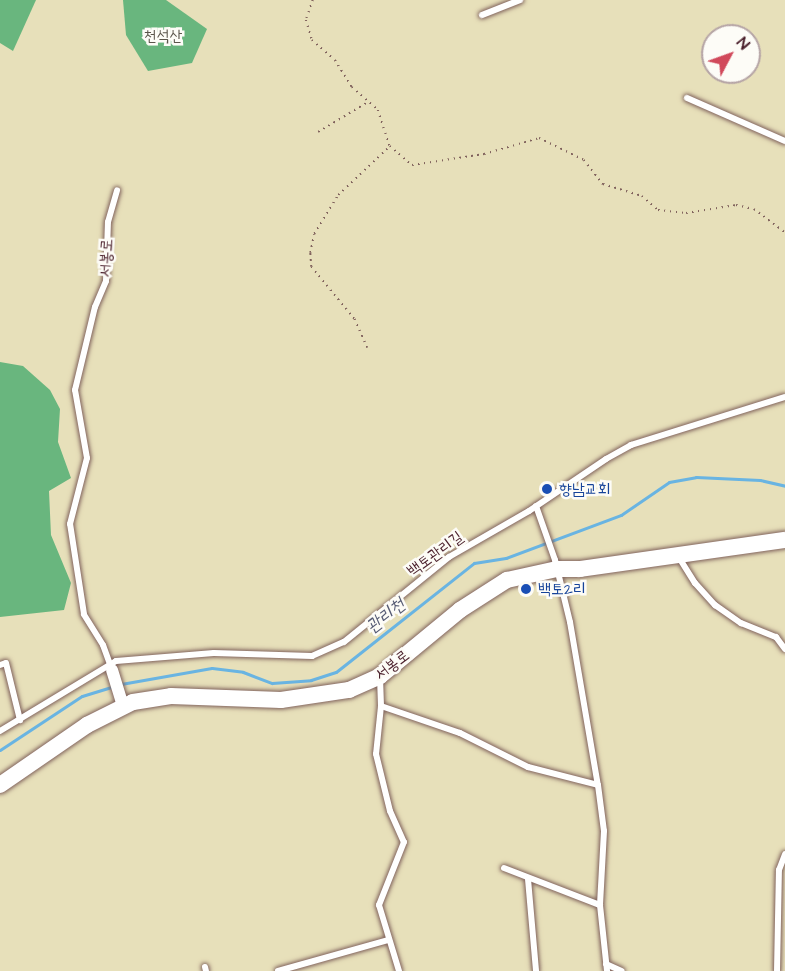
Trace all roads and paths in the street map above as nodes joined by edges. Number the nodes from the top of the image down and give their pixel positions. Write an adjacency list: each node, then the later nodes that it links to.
1 (313, 0): 5 (path)
2 (520, 0): 3 (lane)
3 (482, 15)
4 (687, 98): 7 (lane)
5 (369, 102): 6 (path); 8 (path)
6 (318, 132)
7 (785, 141)
8 (390, 146): 10 (path); 11 (path)
9 (117, 190): 19 (lane, 서봉로)
10 (785, 232)
11 (367, 348)
12 (785, 398): 13 (lane, 백토관리길)
13 (536, 506): 16 (lane); 19 (lane, 백토관리길)
14 (785, 540): 15 (main road, 서봉로)
15 (678, 556): 16 (main road, 서봉로); 17 (lane)
16 (556, 564): 20 (main road, 서봉로); 26 (lane)
17 (785, 649)
18 (0, 665): 23 (lane)
19 (111, 667): 22 (street); 23 (lane, 백토관리길)
20 (380, 676): 21 (lane); 22 (main road, 서봉로)
21 (381, 706): 26 (lane); 31 (lane)
22 (123, 707): 25 (main road, 서봉로)
23 (20, 720): 24 (lane, 백토관리길)
24 (0, 731)
25 (0, 785)
26 (598, 785): 30 (lane)
27 (785, 854): 37 (lane)
28 (504, 868): 29 (lane)
29 (528, 879): 30 (lane); 35 (lane)
30 (600, 904): 32 (lane)
31 (388, 940): 33 (lane); 34 (lane)
32 (606, 967): 36 (lane)
33 (278, 971)
34 (399, 971)
35 (536, 971)
36 (622, 971)
37 (777, 971)

